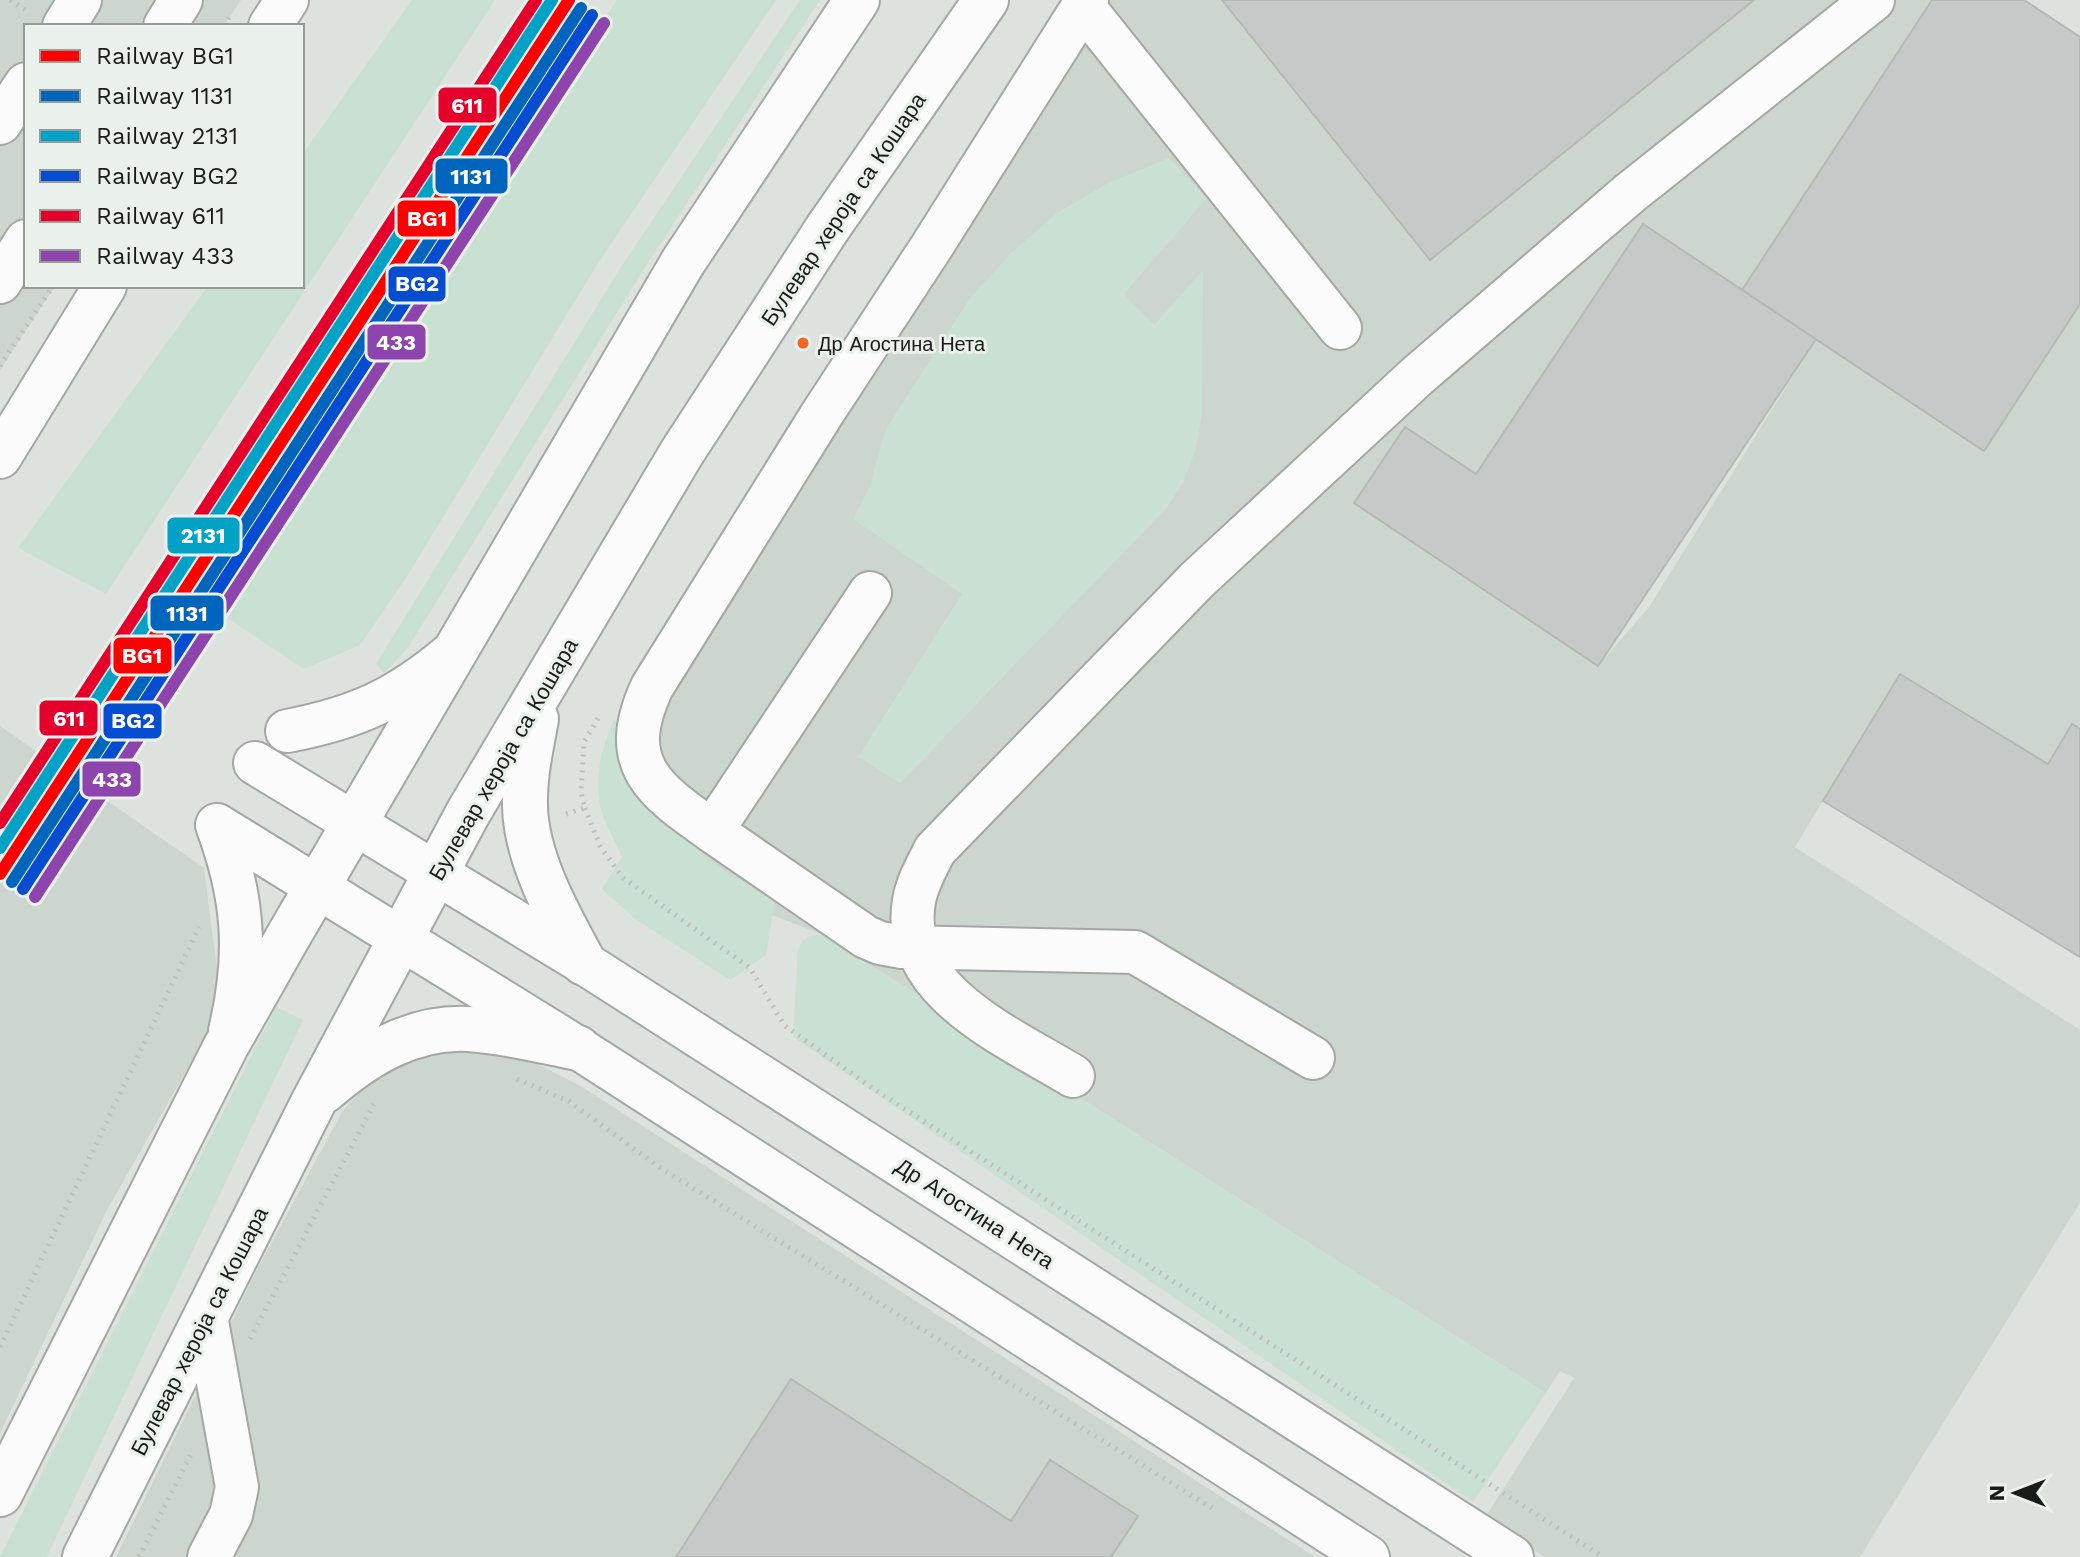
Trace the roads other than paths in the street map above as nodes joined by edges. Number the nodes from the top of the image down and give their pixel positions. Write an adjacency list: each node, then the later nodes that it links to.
1 (80, 0): 8 (street)
2 (181, 0): 9 (street)
3 (287, 0): 10 (street)
4 (857, 0): 17 (main road)
5 (986, 0): 18 (main road, Булевар хероја са Кошара)
6 (1873, 0): 26 (street)
7 (1085, 3): 14 (street); 22 (street)
8 (65, 24)
9 (166, 24)
10 (271, 24)
11 (24, 244): 12 (street)
12 (0, 282)
13 (104, 288): 15 (street)
14 (1340, 328)
15 (0, 457)
16 (870, 593): 22 (street)
17 (456, 649): 19 (street); 21 (main road)
18 (541, 693): 23 (main road, Булевар хероја са Кошара); 27 (main road)
19 (287, 731)
20 (255, 763): 21 (street, Др Агостина Нета)
21 (355, 823): 23 (street, Др Агостина Нета); 24 (main road)
22 (712, 831): 26 (street)
23 (437, 873): 25 (main road, Булевар хероја са Кошара); 27 (street, Др Агостина Нета)
24 (319, 886): 25 (street); 28 (main road); 28 (street)
25 (401, 936): 29 (street); 32 (main road, Булевар хероја са Кошара)
26 (917, 948): 30 (street); 31 (street)
27 (584, 963): 38 (street, Др Агостина Нета)
28 (226, 1046): 34 (main road)
29 (578, 1048): 32 (main road); 35 (street)
30 (1313, 1058)
31 (1073, 1076)
32 (314, 1101): 33 (main road, Булевар хероја са Кошара)
33 (206, 1316): 36 (main road, Булевар хероја са Кошара); 37 (street)
34 (0, 1494)
35 (1345, 1551)
36 (85, 1557)
37 (209, 1557)
38 (1512, 1557)

